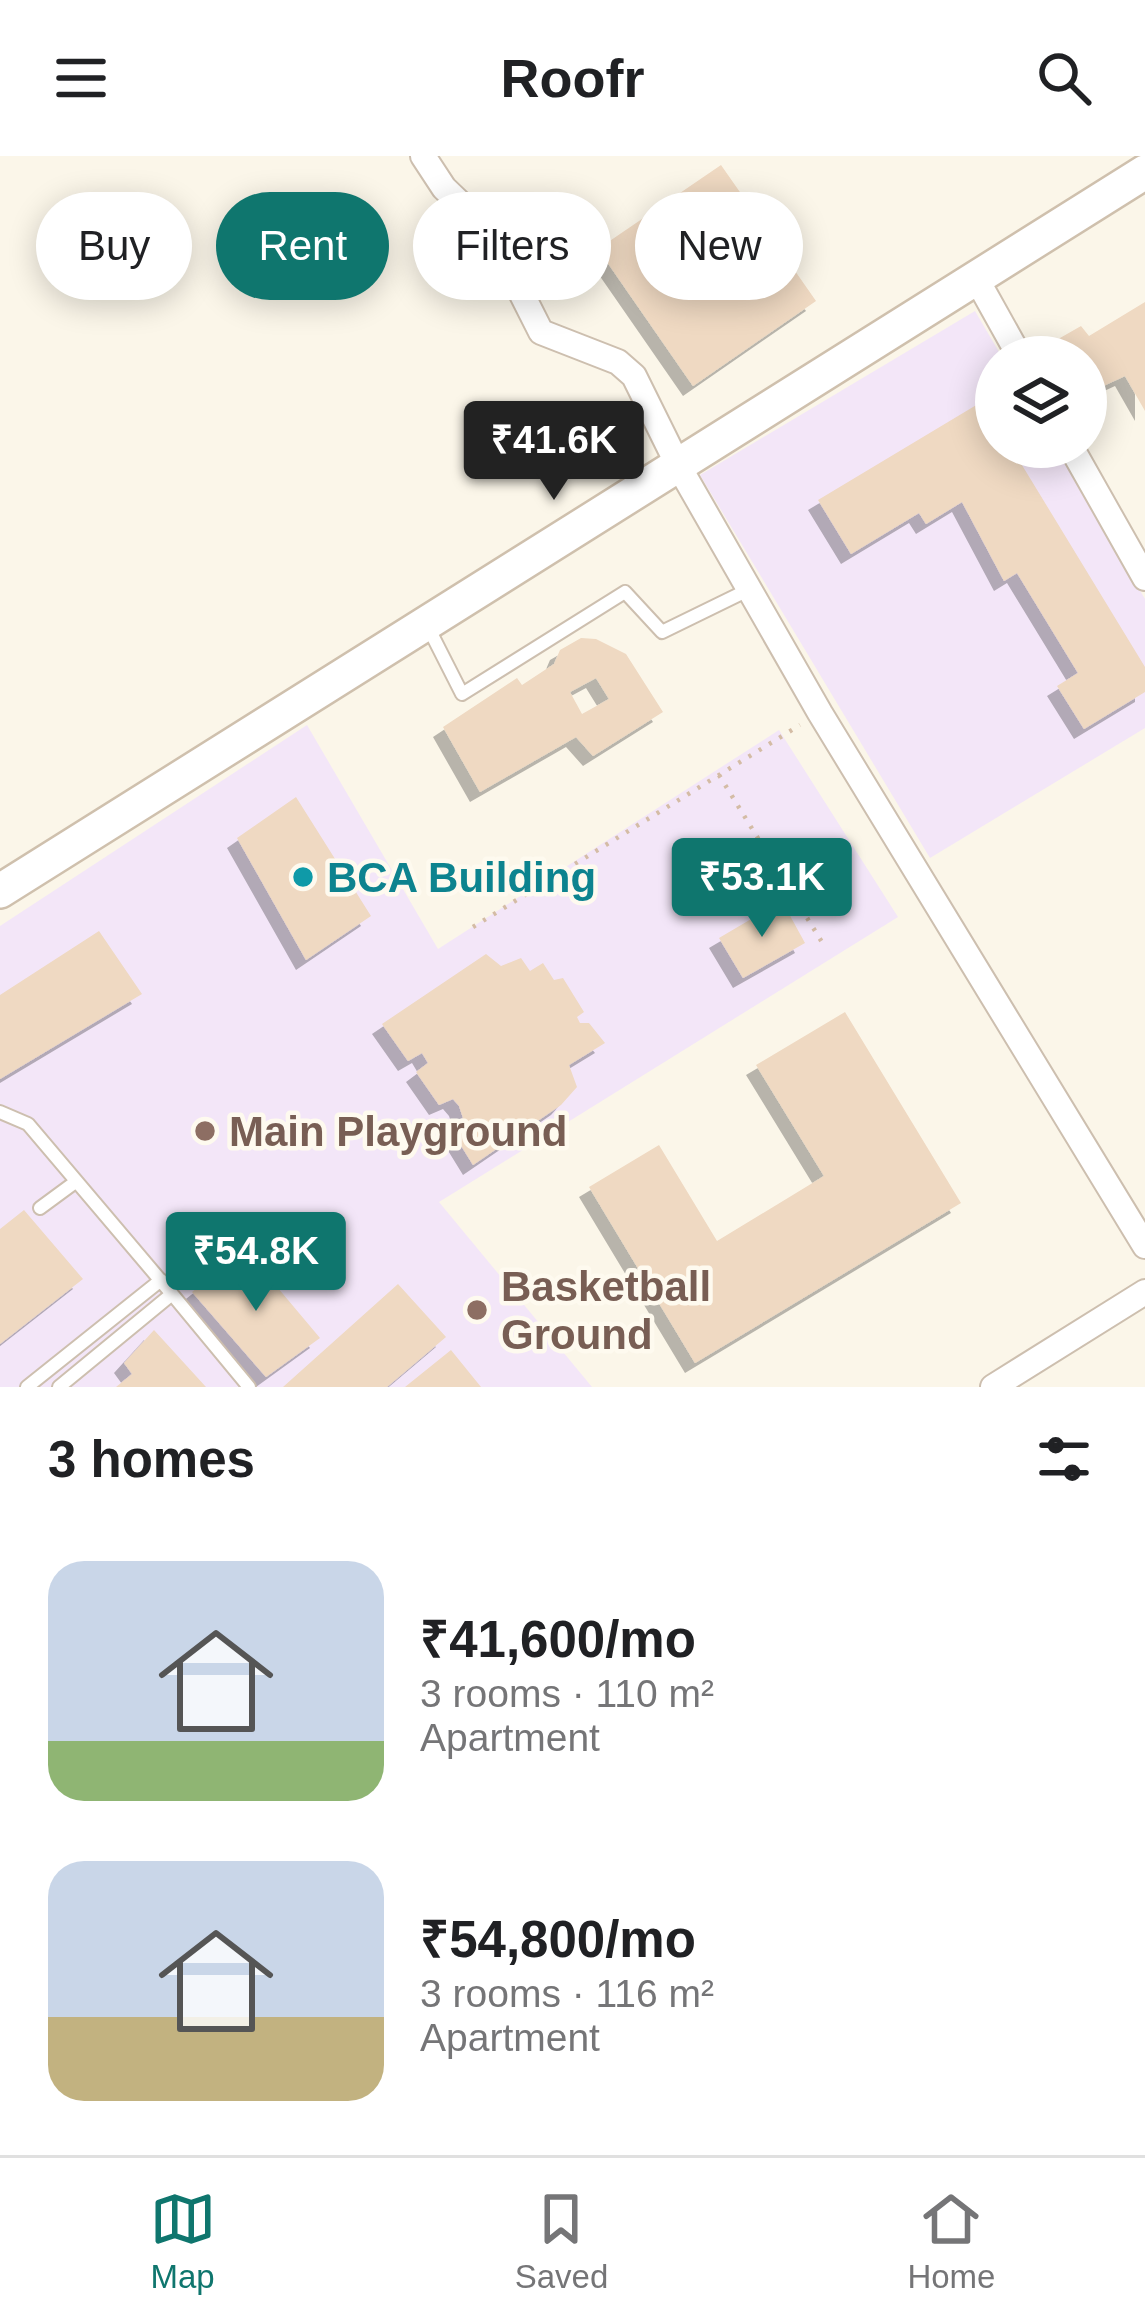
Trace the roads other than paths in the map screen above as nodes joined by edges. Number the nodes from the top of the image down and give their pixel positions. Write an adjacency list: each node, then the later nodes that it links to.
1 (423, 156): 5 (street)
2 (1145, 172): 3 (street)
3 (976, 278): 4 (street); 5 (street)
4 (1008, 336)
5 (678, 465): 8 (street); 9 (street)
6 (1083, 468): 7 (street)
7 (1145, 578)
8 (751, 588): 9 (lane); 14 (street)
9 (426, 624): 10 (street)
10 (0, 892)
11 (0, 1112): 12 (lane)
12 (74, 1183): 13 (lane); 15 (lane)
13 (40, 1208)
14 (1145, 1246)
15 (161, 1280): 17 (lane); 18 (lane)
16 (1145, 1292): 21 (street)
17 (172, 1294): 19 (lane); 20 (lane)
18 (27, 1387)
19 (59, 1387)
20 (249, 1387)
21 (993, 1387)

